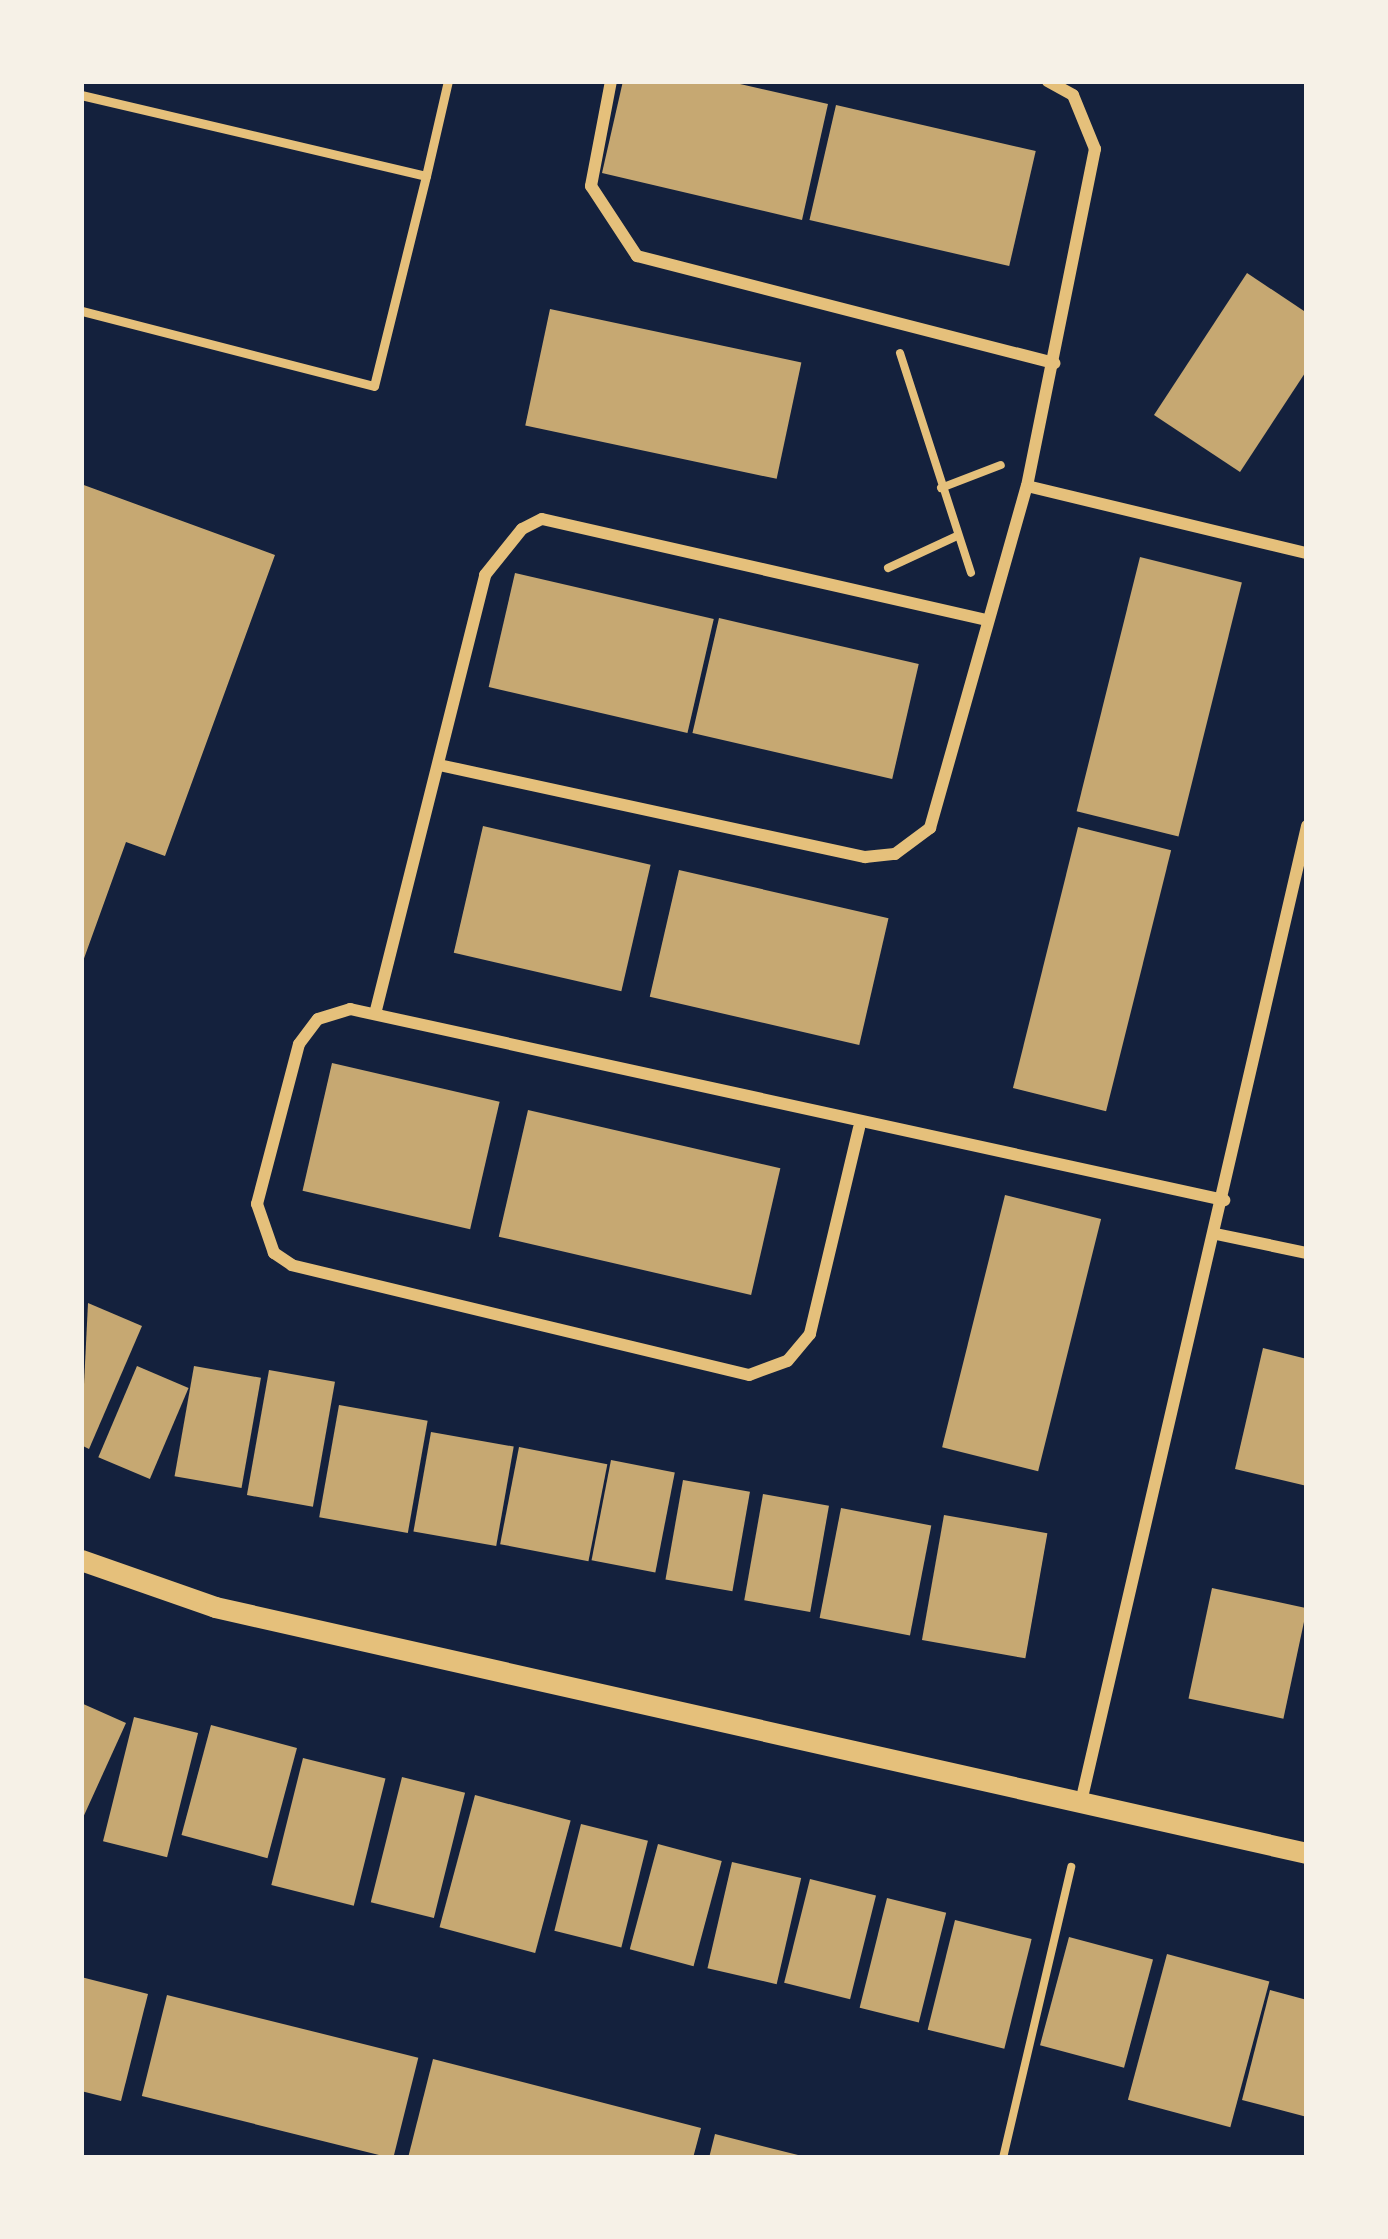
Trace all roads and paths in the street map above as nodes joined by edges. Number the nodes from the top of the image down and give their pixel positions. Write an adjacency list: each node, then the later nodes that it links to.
1 (448, 81): 5 (lane)
2 (611, 81): 7 (street)
3 (1048, 81): 8 (street)
4 (81, 95): 5 (lane)
5 (426, 176): 6 (lane)
6 (81, 311)
7 (895, 322): 8 (street); 11 (path)
8 (1055, 363): 9 (street)
9 (1034, 452): 10 (street); 11 (path)
10 (1027, 486): 13 (street); 15 (street)
11 (940, 488): 12 (path)
12 (957, 536): 14 (path); 15 (path)
13 (1307, 553)
14 (845, 588): 15 (street); 16 (street)
15 (988, 620): 16 (street)
16 (439, 765): 18 (street)
17 (1307, 826): 20 (street)
18 (375, 1014): 19 (street); 19 (street)
19 (860, 1129): 20 (street)
20 (1223, 1200): 21 (street)
21 (1216, 1234): 22 (street); 24 (street)
22 (1307, 1253)
23 (81, 1560): 24 (street)
24 (1081, 1802): 25 (street)
25 (1307, 1853)
26 (1071, 1867): 27 (path)
27 (1003, 2158)

